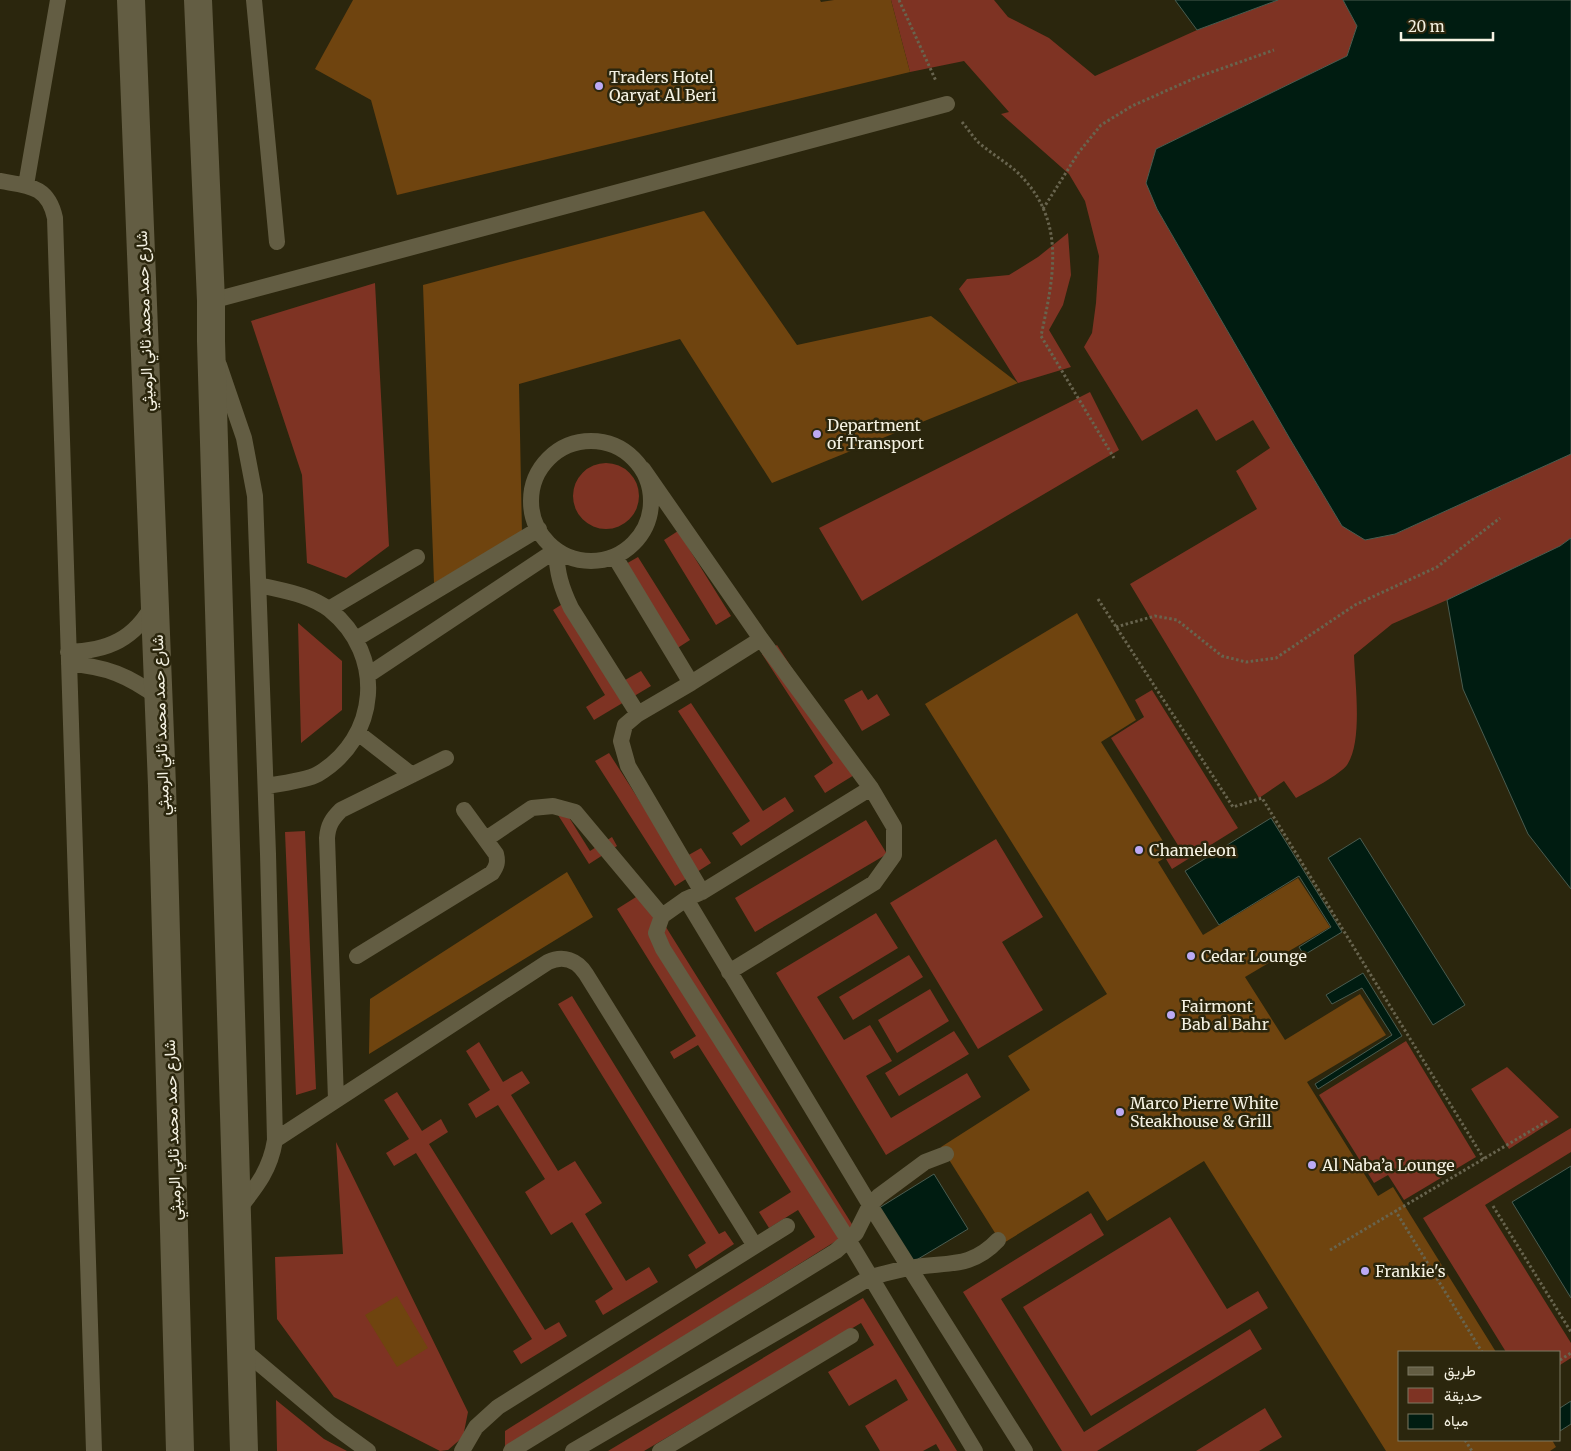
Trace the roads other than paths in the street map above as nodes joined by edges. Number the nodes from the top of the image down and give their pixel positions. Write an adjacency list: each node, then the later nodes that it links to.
1 (58, 0): 7 (lane)
2 (131, 0): 17 (main road, شارع حمد محمد ثاني الرميثي)
3 (198, 0): 9 (main road)
4 (254, 0): 8 (lane)
5 (947, 104): 9 (lane)
6 (0, 181): 7 (lane)
7 (26, 185): 21 (lane)
8 (277, 242)
9 (212, 301): 10 (main road)
10 (211, 341): 16 (lane); 42 (main road)
11 (643, 469): 12 (lane); 15 (lane); 19 (lane)
12 (539, 530): 13 (lane); 20 (lane)
13 (556, 550): 15 (lane); 22 (lane); 25 (lane)
14 (417, 557): 18 (lane)
15 (615, 557): 23 (lane)
16 (259, 585): 18 (lane); 29 (lane)
17 (155, 601): 21 (lane); 24 (main road, شارع حمد محمد ثاني الرميثي)
18 (329, 609): 20 (lane)
19 (761, 639): 23 (lane); 30 (lane)
20 (356, 640): 22 (lane)
21 (68, 658): 24 (lane); 51 (lane)
22 (368, 675): 26 (lane)
23 (691, 683): 25 (lane)
24 (159, 698): 52 (main road, شارع حمد محمد ثاني الرميثي)
25 (638, 714): 33 (lane)
26 (358, 732): 28 (lane); 29 (lane)
27 (446, 758): 28 (lane)
28 (412, 775): 38 (lane)
29 (266, 786): 39 (lane)
30 (871, 788): 33 (lane); 37 (lane)
31 (464, 810): 32 (lane)
32 (486, 839): 35 (lane); 36 (lane)
33 (702, 892): 34 (lane)
34 (686, 899): 35 (lane); 37 (lane)
35 (662, 916): 44 (lane)
36 (357, 956)
37 (729, 972): 41 (lane)
38 (336, 1100): 39 (lane); 46 (lane)
39 (275, 1140): 42 (lane)
40 (946, 1154): 41 (lane)
41 (870, 1205): 44 (lane); 47 (lane)
42 (237, 1211): 50 (main road)
43 (787, 1226): 46 (lane)
44 (849, 1240): 48 (lane); 56 (lane)
45 (998, 1240): 47 (lane)
46 (755, 1246): 55 (lane)
47 (909, 1268): 48 (lane); 60 (lane)
48 (871, 1277): 57 (lane); 59 (lane)
49 (851, 1336): 58 (lane)
50 (241, 1348): 53 (main road); 54 (lane)
51 (94, 1451)
52 (180, 1451)
53 (244, 1451)
54 (368, 1451)
55 (462, 1451)
56 (511, 1451)
57 (573, 1451)
58 (660, 1451)
59 (975, 1451)
60 (1025, 1451)

